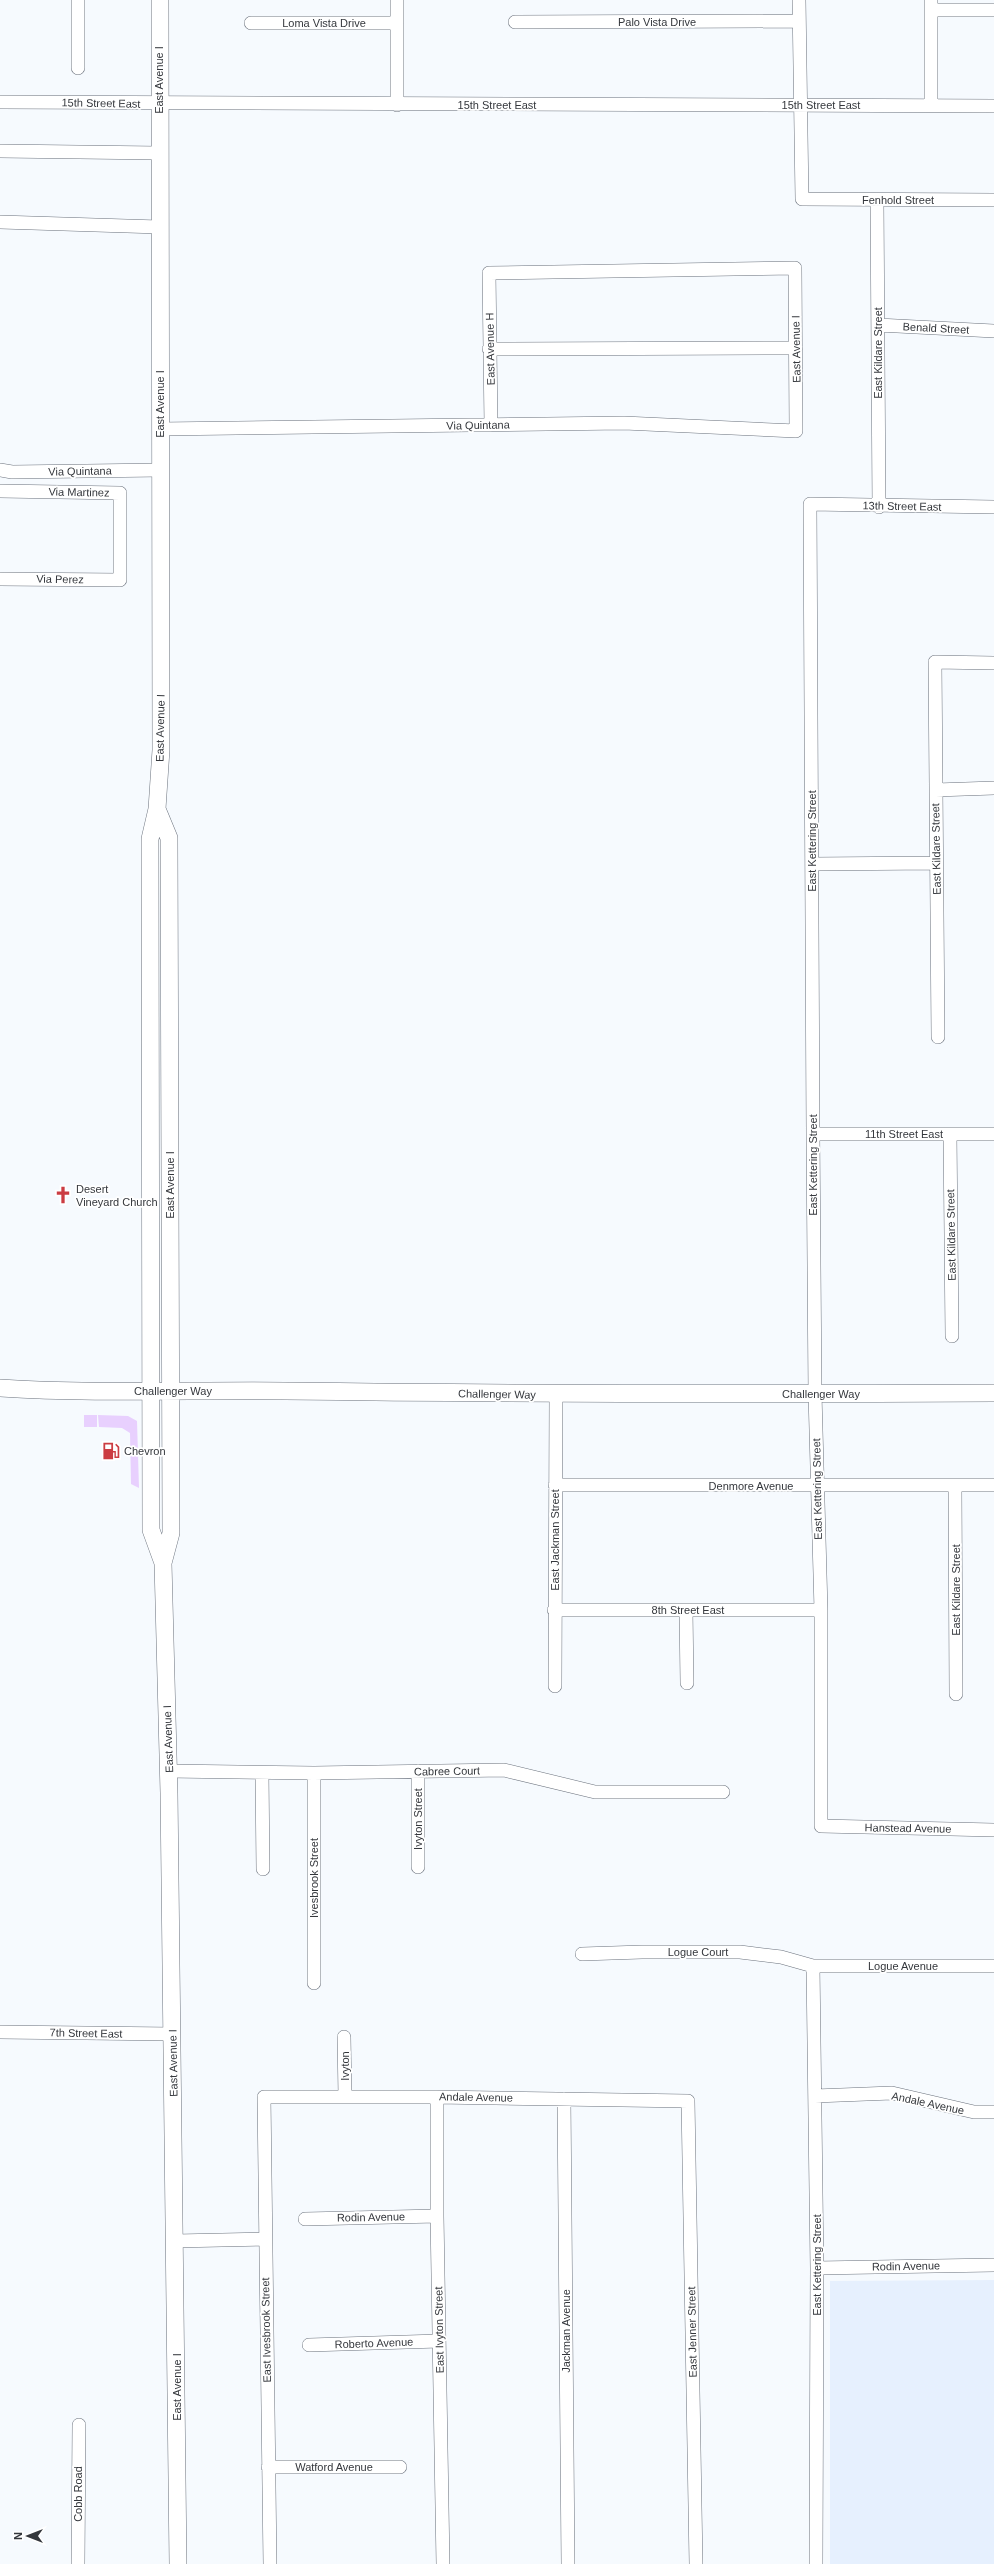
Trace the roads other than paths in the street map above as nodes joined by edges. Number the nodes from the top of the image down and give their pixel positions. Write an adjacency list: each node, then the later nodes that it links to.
1 (78, 0): 11 (street)
2 (160, 0): 13 (main road, East Avenue I)
3 (397, 0): 10 (street)
4 (799, 0): 7 (street)
5 (931, 5): 6 (street); 16 (street)
6 (994, 10)
7 (799, 21): 8 (street, Palo Vista Drive); 15 (street)
8 (515, 22)
9 (252, 23): 10 (street, Loma Vista Drive)
10 (397, 23): 14 (street)
11 (78, 68)
12 (0, 102): 13 (street, 15th Street East)
13 (159, 104): 14 (street, 15th Street East); 19 (main road, East Avenue I)
14 (397, 105): 15 (street, 15th Street East)
15 (800, 105): 16 (street, 15th Street East); 20 (street, Fenhold Street)
16 (931, 106): 17 (street, 15th Street East)
17 (994, 106)
18 (0, 152): 19 (street)
19 (158, 152): 23 (main road, East Avenue I)
20 (877, 200): 21 (street, Fenhold Street); 25 (street, East Kildare Street)
21 (994, 200)
22 (0, 222): 23 (street)
23 (159, 227): 30 (main road, East Avenue I)
24 (795, 268): 27 (street, East Avenue I); 28 (street, East Avenue H)
25 (878, 325): 26 (street, Benald Street); 36 (street, East Kildare Street)
26 (994, 331)
27 (796, 348): 28 (street); 31 (street, East Avenue I)
28 (489, 350): 29 (street, East Avenue H)
29 (491, 425): 30 (street, Via Quintana); 31 (street, Via Quintana)
30 (160, 429): 33 (main road, East Avenue I)
31 (796, 431)
32 (0, 470): 33 (street, Via Quintana)
33 (160, 470): 43 (main road, East Avenue I)
34 (0, 491): 39 (street, Via Martinez)
35 (810, 504): 36 (street, 13th Street East); 45 (street, East Kettering Street)
36 (879, 507): 37 (street, 13th Street East)
37 (994, 507)
38 (0, 579): 39 (street, Via Perez)
39 (120, 580)
40 (994, 663): 42 (street, East Kildare Street)
41 (994, 788): 42 (street)
42 (936, 790): 44 (street, East Kildare Street)
43 (157, 808): 46 (main road, East Avenue I); 47 (main road, East Avenue I)
44 (936, 863): 45 (street); 48 (street, East Kildare Street)
45 (812, 864): 49 (street, East Kettering Street)
46 (151, 1037): 47 (main road); 54 (main road, East Avenue I)
47 (170, 1037): 55 (main road, East Avenue I)
48 (938, 1037)
49 (813, 1134): 50 (street, 11th Street East); 56 (street, East Kettering Street)
50 (950, 1134): 51 (street, 11th Street East); 52 (street, East Kildare Street)
51 (994, 1134)
52 (952, 1336)
53 (0, 1388): 54 (main road, Challenger Way)
54 (152, 1390): 55 (main road, Challenger Way); 63 (main road, East Avenue I)
55 (170, 1390): 58 (main road, Challenger Way); 63 (main road, East Avenue I)
56 (815, 1394): 57 (main road, Challenger Way); 58 (main road, Challenger Way); 62 (street, East Kettering Street)
57 (994, 1394)
58 (556, 1395): 59 (street, East Jackman Street)
59 (555, 1485): 62 (street, Denmore Avenue); 64 (street, East Jackman Street)
60 (955, 1485): 61 (street, Denmore Avenue); 62 (street, Denmore Avenue); 69 (street, East Kildare Street)
61 (994, 1485)
62 (817, 1487): 66 (street, East Kettering Street)
63 (163, 1563): 70 (main road, East Avenue I)
64 (554, 1610): 65 (street, 8th Street East); 68 (street, East Jackman Street)
65 (686, 1610): 66 (street, 8th Street East); 67 (street)
66 (821, 1610): 75 (street, East Kettering Street)
67 (687, 1683)
68 (555, 1686)
69 (956, 1694)
70 (169, 1771): 72 (street, Cabree Court); 84 (main road, East Avenue I)
71 (418, 1771): 73 (street, Cabree Court); 74 (street, Cabree Court); 77 (street, Ivyton Street)
72 (262, 1773): 73 (street, Cabree Court); 78 (street)
73 (314, 1773): 82 (street, Ivesbrook Street)
74 (723, 1792)
75 (821, 1826): 76 (street, Hanstead Avenue)
76 (994, 1830)
77 (418, 1867)
78 (263, 1869)
79 (582, 1954): 80 (street, Logue Court)
80 (813, 1966): 81 (street, Logue Avenue); 88 (street, East Kettering Street)
81 (994, 1966)
82 (314, 1983)
83 (0, 2032): 84 (street, 7th Street East)
84 (172, 2034): 96 (main road, East Avenue I)
85 (344, 2037): 86 (street, Ivyton)
86 (345, 2096): 87 (street, Andale Avenue); 89 (street, Andale Avenue)
87 (437, 2096): 90 (street, Andale Avenue); 93 (street, East Ivyton Street)
88 (815, 2096): 92 (street, Andale Avenue); 98 (street, East Kettering Street)
89 (264, 2097): 95 (street, East Ivesbrook Street)
90 (564, 2098): 91 (street, Andale Avenue); 108 (street, Jackman Avenue)
91 (688, 2101): 109 (street, East Jenner Street)
92 (994, 2112)
93 (437, 2216): 94 (street, Rodin Avenue); 99 (street, East Ivyton Street)
94 (305, 2219)
95 (265, 2239): 96 (street); 103 (street, East Ivesbrook Street)
96 (176, 2241): 105 (main road, East Avenue I)
97 (994, 2265): 98 (street, Rodin Avenue)
98 (817, 2268): 110 (street, East Kettering Street)
99 (439, 2341): 100 (street, Roberto Avenue); 107 (street, East Ivyton Street)
100 (309, 2345)
101 (79, 2424): 104 (street, Cobb Road)
102 (400, 2466): 103 (street, Watford Avenue)
103 (268, 2467): 106 (street, East Ivesbrook Street)
104 (78, 2564)
105 (178, 2564)
106 (270, 2564)
107 (443, 2564)
108 (568, 2564)
109 (696, 2564)
110 (816, 2564)

